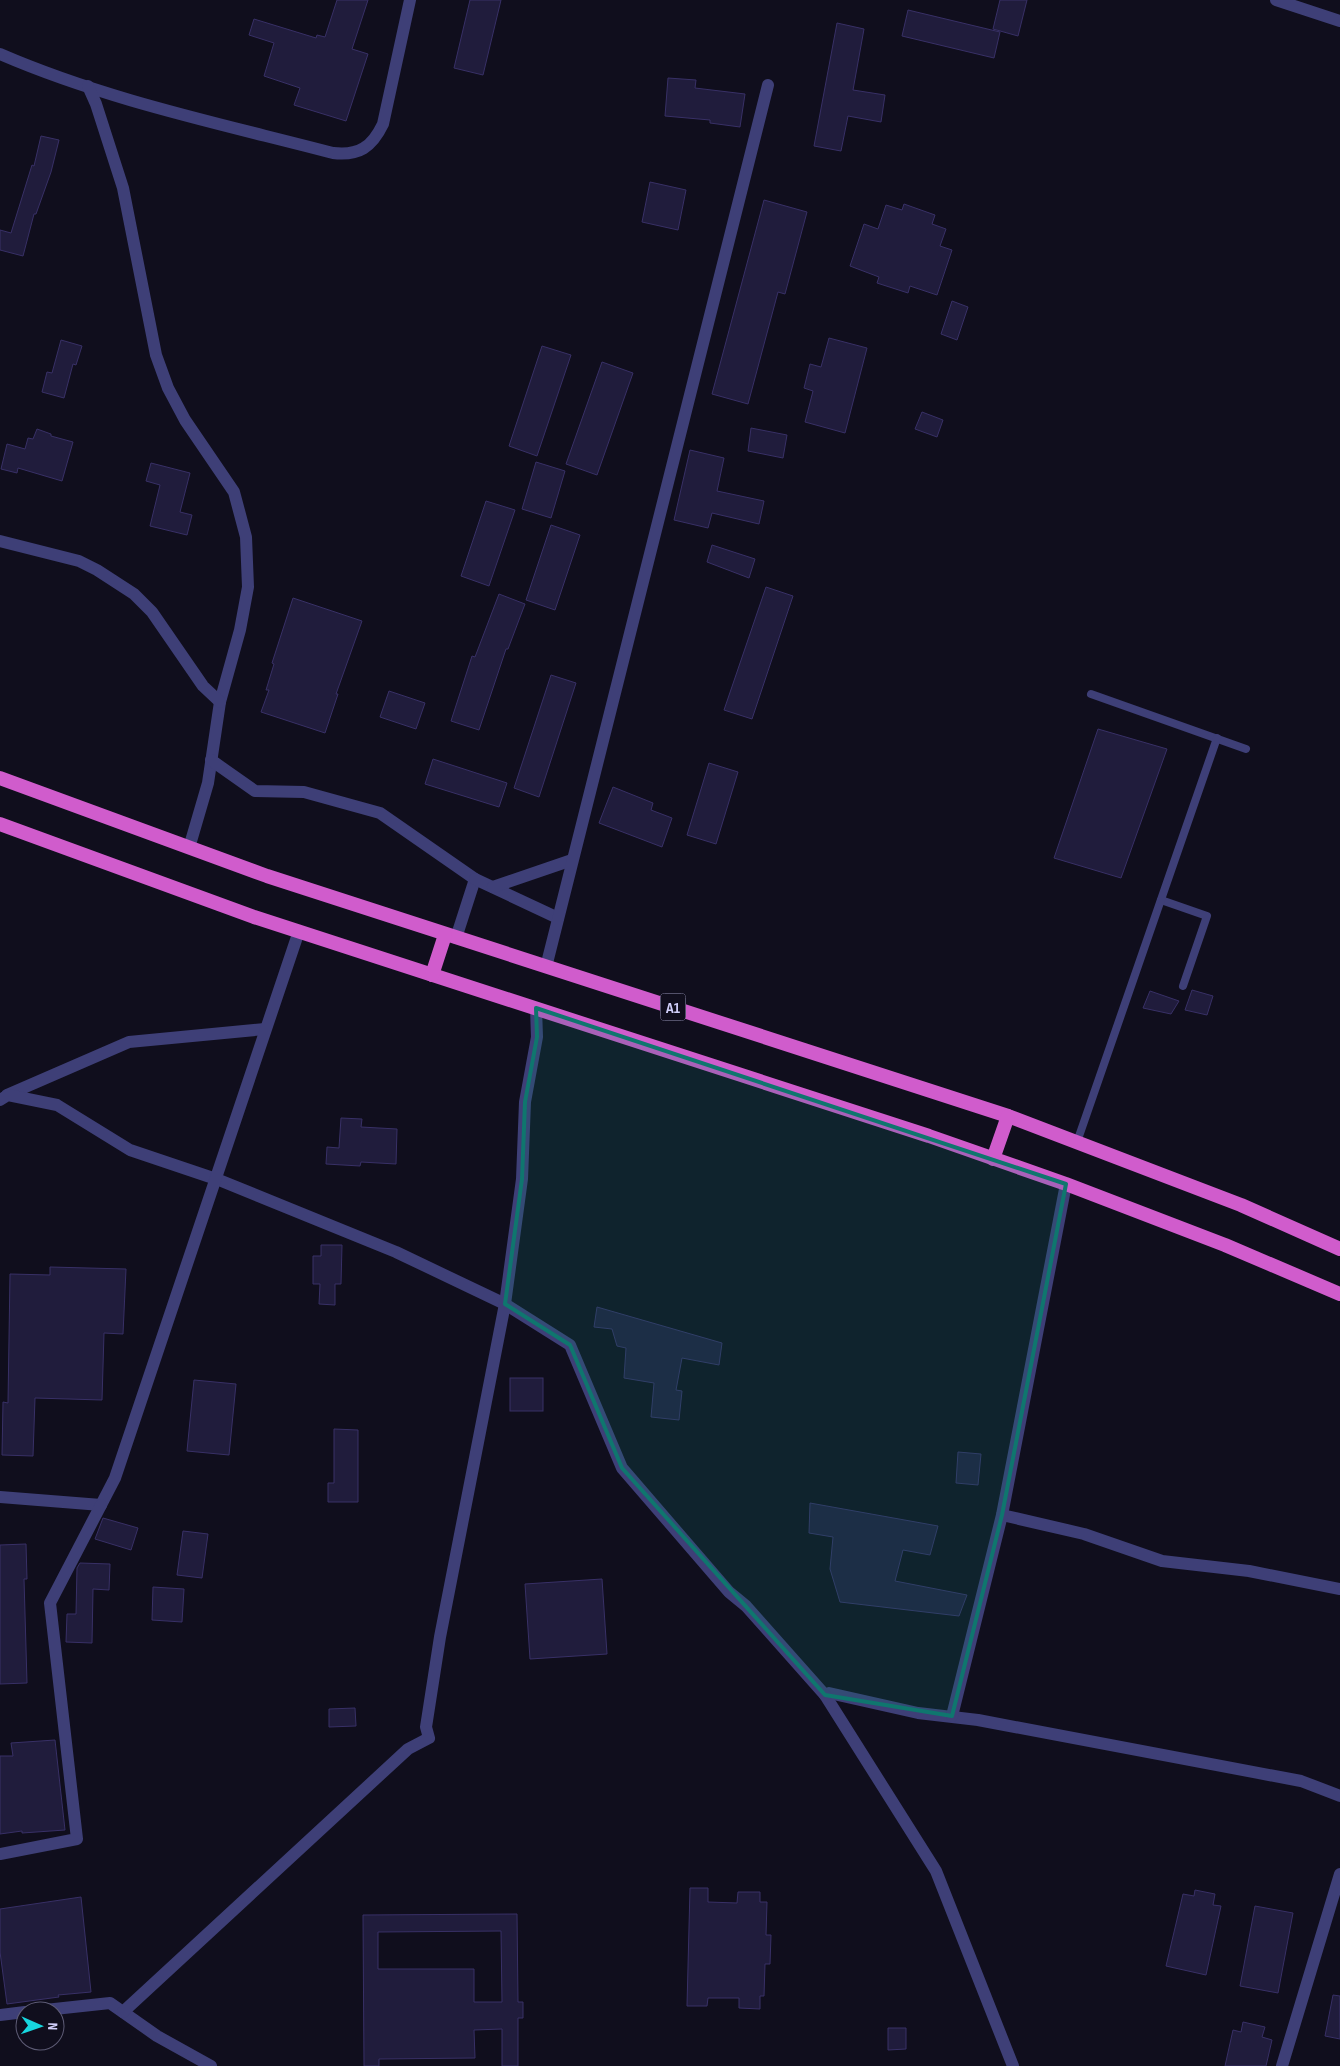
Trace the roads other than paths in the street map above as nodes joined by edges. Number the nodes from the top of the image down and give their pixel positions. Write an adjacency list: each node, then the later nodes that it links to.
1 (410, 0): 6 (street)
2 (1276, 0): 3 (street)
3 (1340, 21)
4 (0, 54): 6 (street)
5 (768, 85): 16 (street)
6 (88, 86): 9 (street)
7 (0, 541): 9 (street)
8 (1091, 694): 10 (lane)
9 (220, 702): 12 (street)
10 (1217, 738): 11 (lane); 19 (lane)
11 (1246, 749)
12 (211, 760): 15 (street); 17 (street)
13 (0, 778): 15 (highway, A1)
14 (0, 824): 21 (highway, A1)
15 (189, 848): 22 (highway, A1)
16 (572, 860): 18 (street); 20 (street)
17 (475, 879): 18 (street); 22 (street)
18 (493, 887): 20 (street)
19 (1161, 900): 25 (lane); 30 (lane)
20 (558, 918): 23 (street)
21 (299, 931): 24 (highway, A1); 27 (street)
22 (450, 936): 23 (highway, A1); 24 (highway)
23 (546, 966): 29 (highway, A1)
24 (432, 975): 26 (highway, A1)
25 (1183, 986)
26 (536, 1008): 31 (highway, A1); 36 (street)
27 (265, 1029): 28 (street); 32 (street)
28 (3, 1096): 32 (street)
29 (1008, 1116): 30 (highway, A1); 31 (highway)
30 (1077, 1142): 34 (highway, A1)
31 (994, 1159): 33 (highway, A1)
32 (214, 1178): 36 (street); 38 (street)
33 (1066, 1184): 35 (highway, A1); 39 (street)
34 (1340, 1249)
35 (1340, 1294)
36 (505, 1304): 41 (street); 47 (street)
37 (0, 1497): 38 (street)
38 (101, 1505): 44 (street)
39 (1002, 1515): 40 (street); 42 (street)
40 (1340, 1589)
41 (825, 1695): 42 (street); 51 (street)
42 (952, 1716): 43 (street)
43 (1340, 1796)
44 (0, 1854)
45 (1340, 1874): 52 (street)
46 (65, 2008): 47 (street)
47 (123, 2012): 50 (street)
48 (15, 2013): 49 (street)
49 (0, 2015)
50 (211, 2066)
51 (1013, 2066)
52 (1282, 2066)

